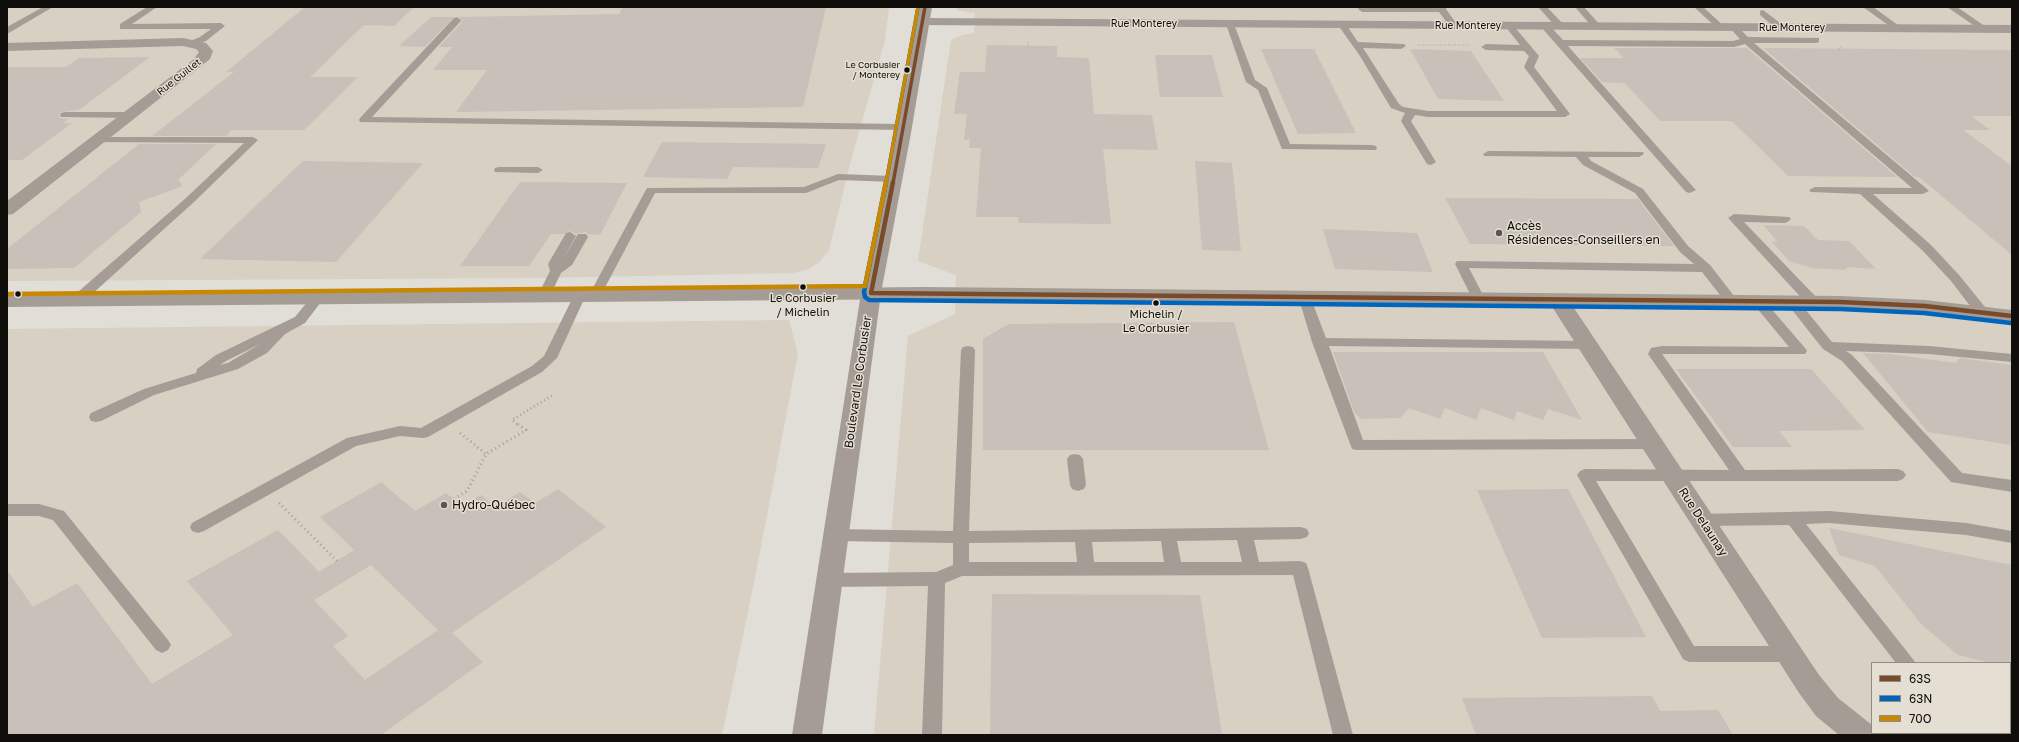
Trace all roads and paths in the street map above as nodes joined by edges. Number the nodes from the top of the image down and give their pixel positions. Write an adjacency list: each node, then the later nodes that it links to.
1 (49, 7): 27 (lane)
2 (153, 7): 31 (lane)
3 (925, 7): 14 (street, Boulevard Le Corbusier)
4 (1542, 7): 20 (lane)
5 (1579, 7): 21 (lane)
6 (1698, 7): 22 (lane)
7 (1867, 7): 24 (lane)
8 (1951, 7): 25 (lane)
9 (1429, 8): 10 (lane); 11 (lane)
10 (1442, 8): 17 (lane)
11 (1362, 9)
12 (1763, 13): 23 (lane)
13 (457, 20): 46 (lane)
14 (924, 22): 15 (street, Rue Monterey); 46 (street, Boulevard Le Corbusier)
15 (1230, 24): 16 (street, Rue Monterey); 48 (lane)
16 (1342, 25): 17 (street, Rue Monterey); 34 (lane)
17 (1454, 26): 18 (street, Rue Monterey)
18 (1509, 26): 19 (street, Rue Monterey); 41 (lane)
19 (1545, 26): 20 (street, Rue Monterey); 32 (lane)
20 (1560, 26): 21 (street, Rue Monterey)
21 (1597, 26): 22 (street, Rue Monterey)
22 (1727, 27): 23 (street, Rue Monterey); 28 (lane)
23 (1781, 28): 24 (street, Rue Monterey)
24 (1898, 28): 25 (street, Rue Monterey)
25 (1985, 29): 26 (street, Rue Monterey)
26 (2012, 29)
27 (7, 31)
28 (1747, 40): 29 (lane); 32 (lane); 58 (lane)
29 (1816, 40)
30 (1028, 42): 33 (path)
31 (193, 43): 39 (street, Rue Guillet); 45 (street, Rue Guillet)
32 (1561, 43): 56 (lane)
33 (1028, 45)
34 (1355, 45): 37 (lane); 43 (lane)
35 (1416, 45): 36 (path)
36 (1475, 45)
37 (1401, 46)
38 (1843, 46): 42 (path)
39 (7, 47)
40 (1486, 47): 41 (lane)
41 (1527, 48): 43 (lane)
42 (1839, 49)
43 (1411, 112): 52 (lane)
44 (65, 115): 45 (lane)
45 (131, 115): 47 (street, Rue Guillet)
46 (904, 127): 55 (street, Boulevard Le Corbusier)
47 (97, 140): 59 (street, Rue Guillet); 71 (lane)
48 (1372, 148)
49 (1488, 154): 50 (lane)
50 (1579, 154): 51 (lane); 62 (lane)
51 (1639, 154)
52 (1431, 162)
53 (499, 170): 54 (lane)
54 (538, 170)
55 (894, 179): 63 (street, Boulevard Le Corbusier); 65 (lane)
56 (1690, 190)
57 (1815, 190): 58 (lane)
58 (1862, 190): 76 (lane)
59 (7, 210)
60 (1785, 219): 75 (lane)
61 (576, 236): 64 (lane)
62 (1706, 268): 67 (lane); 72 (lane)
63 (871, 293): 65 (street); 66 (street); 102 (street, Boulevard Le Corbusier)
64 (544, 295): 65 (street); 68 (street)
65 (588, 295): 99 (lane)
66 (1304, 296): 67 (street); 78 (lane)
67 (1478, 297): 69 (street)
68 (318, 298): 71 (street); 84 (lane)
69 (1557, 298): 72 (street); 79 (street, Rue Delaunay)
70 (7, 301): 71 (street)
71 (76, 301)
72 (1732, 301): 73 (street)
73 (1757, 301): 74 (street); 91 (lane)
74 (1791, 301): 75 (street); 80 (lane)
75 (1812, 302): 76 (street)
76 (1982, 312): 77 (street)
77 (2012, 316)
78 (1319, 342): 79 (lane); 86 (lane)
79 (1588, 345): 86 (street, Rue Delaunay)
80 (1828, 346): 82 (lane); 93 (lane)
81 (968, 350): 104 (lane)
82 (2012, 358)
83 (553, 395): 87 (path)
84 (96, 417)
85 (466, 438): 87 (path)
86 (1652, 444): 89 (street, Rue Delaunay)
87 (486, 454): 95 (path)
88 (1075, 459): 92 (lane)
89 (1672, 475): 91 (lane); 98 (street, Rue Delaunay); 115 (lane)
90 (1898, 475): 91 (lane)
91 (1742, 476)
92 (1078, 485)
93 (2012, 486)
94 (273, 497): 107 (path)
95 (454, 500)
96 (7, 510): 114 (lane)
97 (1793, 519): 98 (lane); 106 (lane); 116 (lane)
98 (1701, 520): 115 (street, Rue Delaunay)
99 (198, 527)
100 (1301, 533): 101 (lane)
101 (1244, 534): 103 (lane); 110 (lane)
102 (836, 535): 104 (lane); 113 (street, Boulevard Le Corbusier)
103 (1168, 535): 105 (lane); 109 (lane)
104 (961, 537): 105 (lane); 111 (lane)
105 (1083, 537): 108 (lane)
106 (2012, 537)
107 (337, 560)
108 (1086, 568): 109 (lane); 111 (lane)
109 (1174, 568): 110 (lane)
110 (1252, 568): 119 (lane)
111 (961, 569): 112 (lane)
112 (937, 579): 113 (lane); 118 (lane)
113 (829, 580): 117 (street, Boulevard Le Corbusier)
114 (162, 645)
115 (1789, 654): 120 (street, Rue Delaunay)
116 (1906, 662)
117 (807, 735)
118 (932, 735)
119 (1343, 735)
120 (1861, 735)

